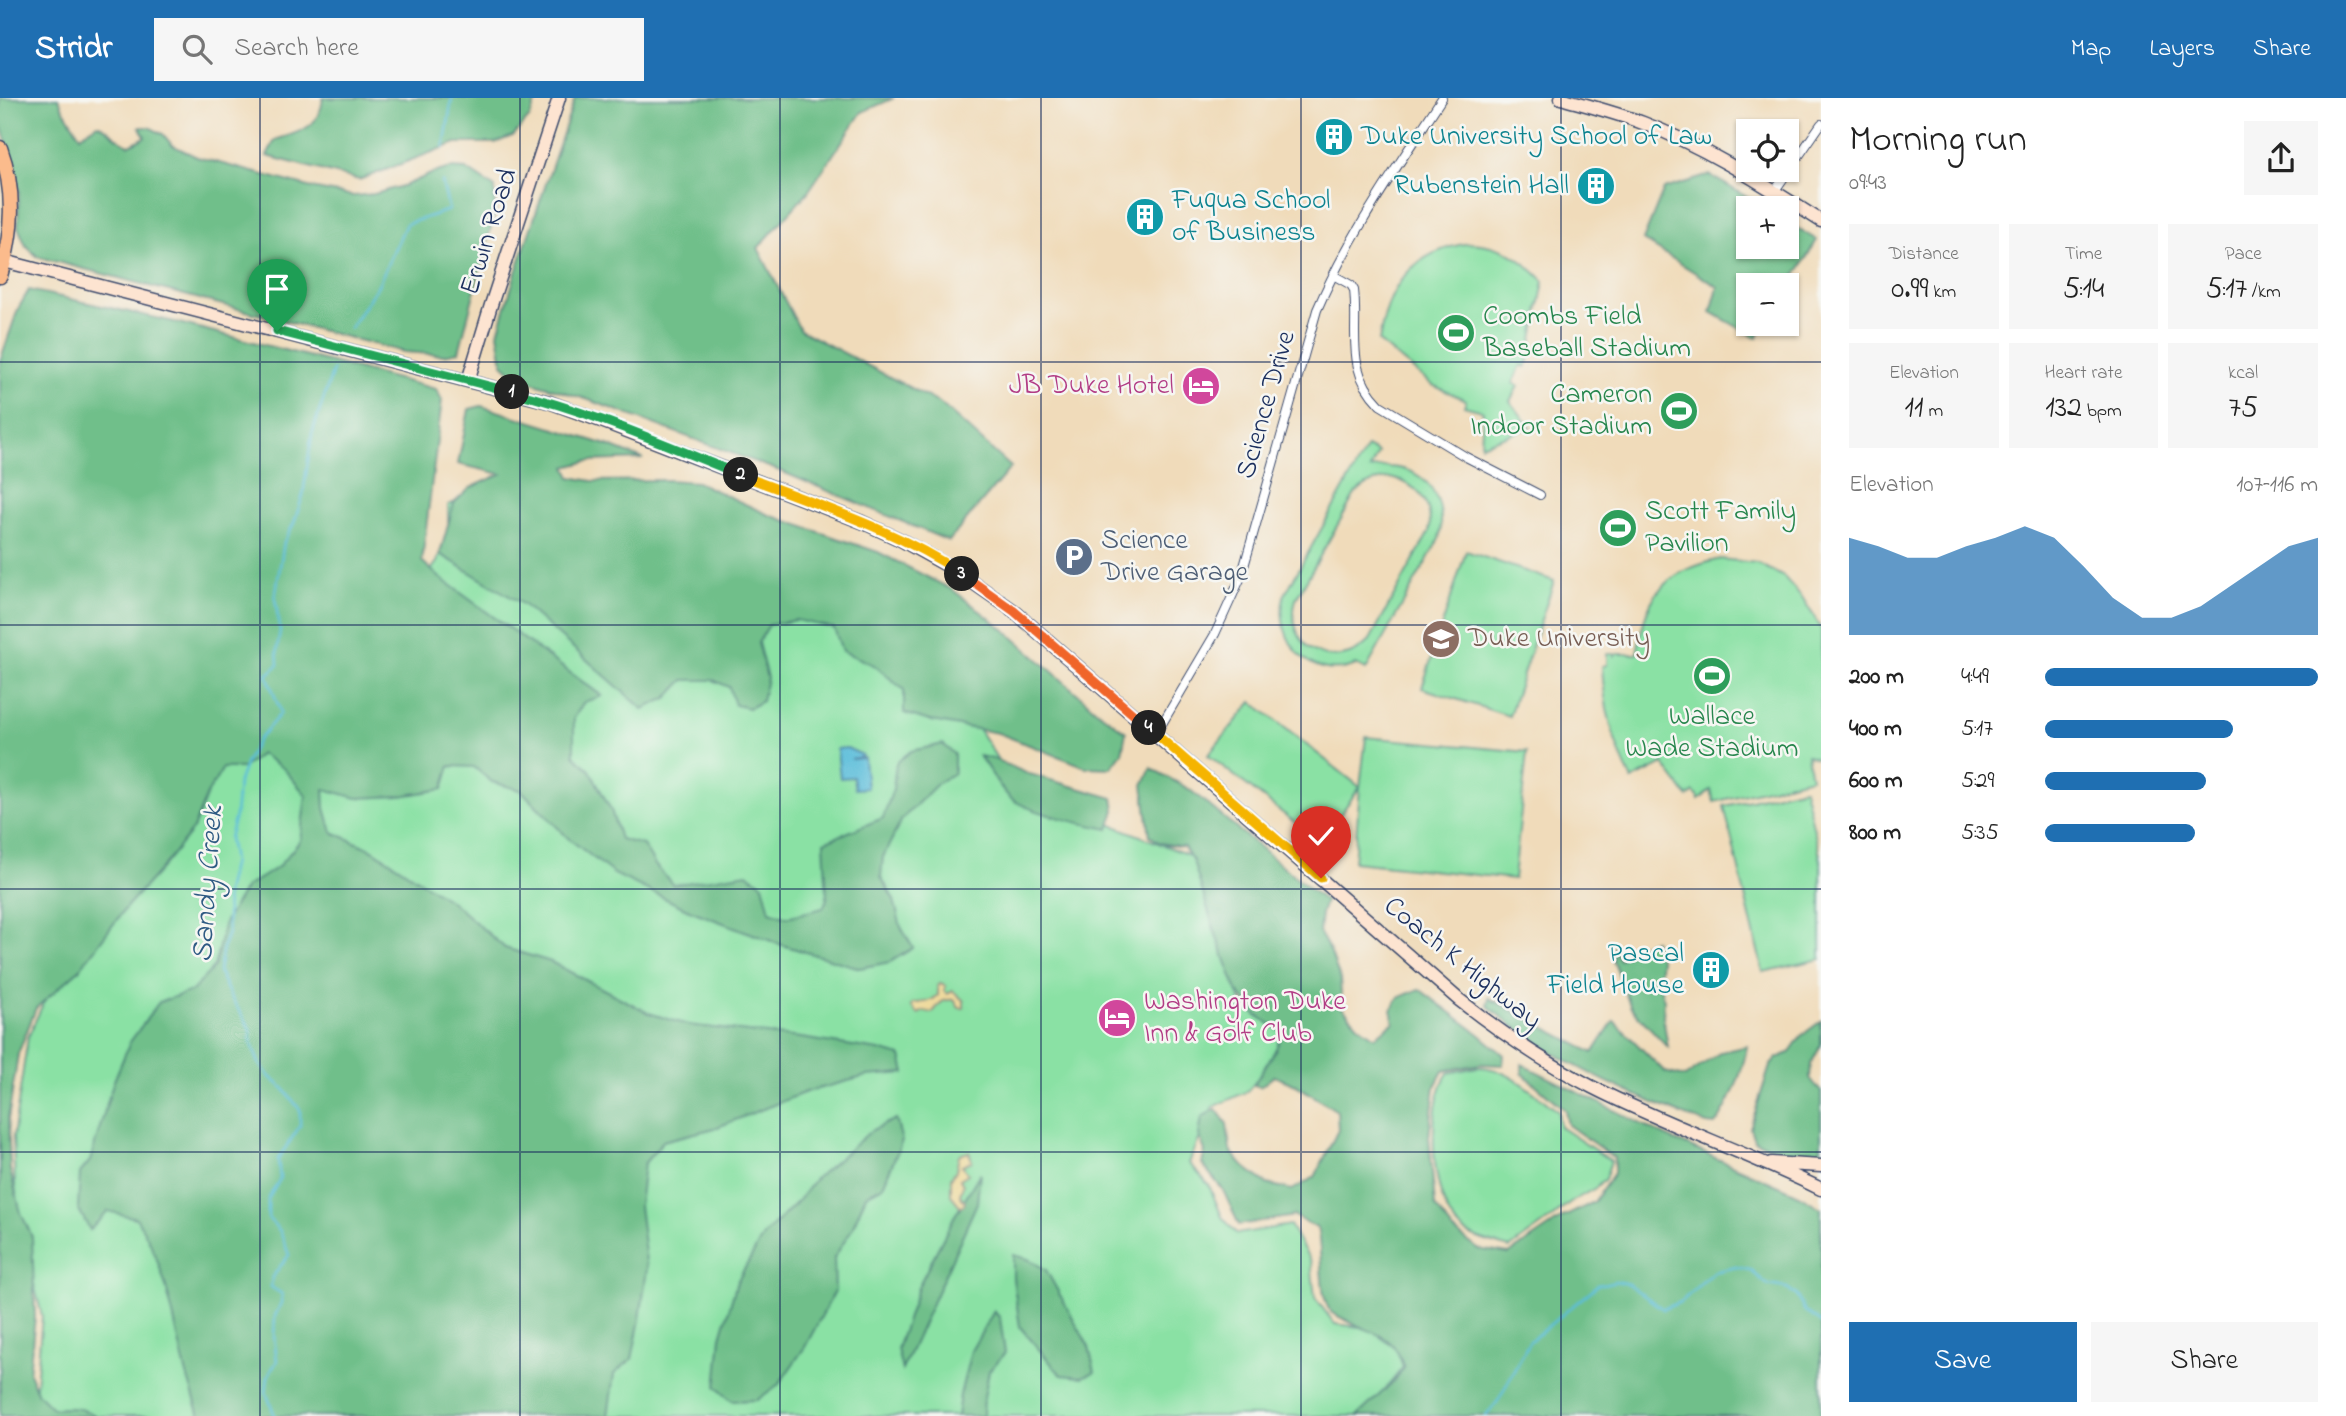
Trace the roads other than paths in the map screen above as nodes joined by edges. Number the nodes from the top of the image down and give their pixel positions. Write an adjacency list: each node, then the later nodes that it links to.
1 (559, 98): 11 (main road, Erwin Road)
2 (1442, 98): 9 (street, Science Drive)
3 (1561, 98): 6 (main road)
4 (1821, 124): 6 (street)
5 (0, 148): 8 (highway)
6 (1774, 192): 7 (main road)
7 (1821, 221)
8 (2, 261): 10 (highway); 11 (main road, Coach K Highway)
9 (1333, 275): 12 (street); 13 (street, Science Drive)
10 (0, 276)
11 (468, 381): 13 (main road, Coach K Highway)
12 (1540, 495)
13 (1156, 734): 14 (main road, Coach K Highway)
14 (1760, 1162): 15 (main road); 16 (main road, Coach K Highway)
15 (1821, 1166)
16 (1821, 1189)

